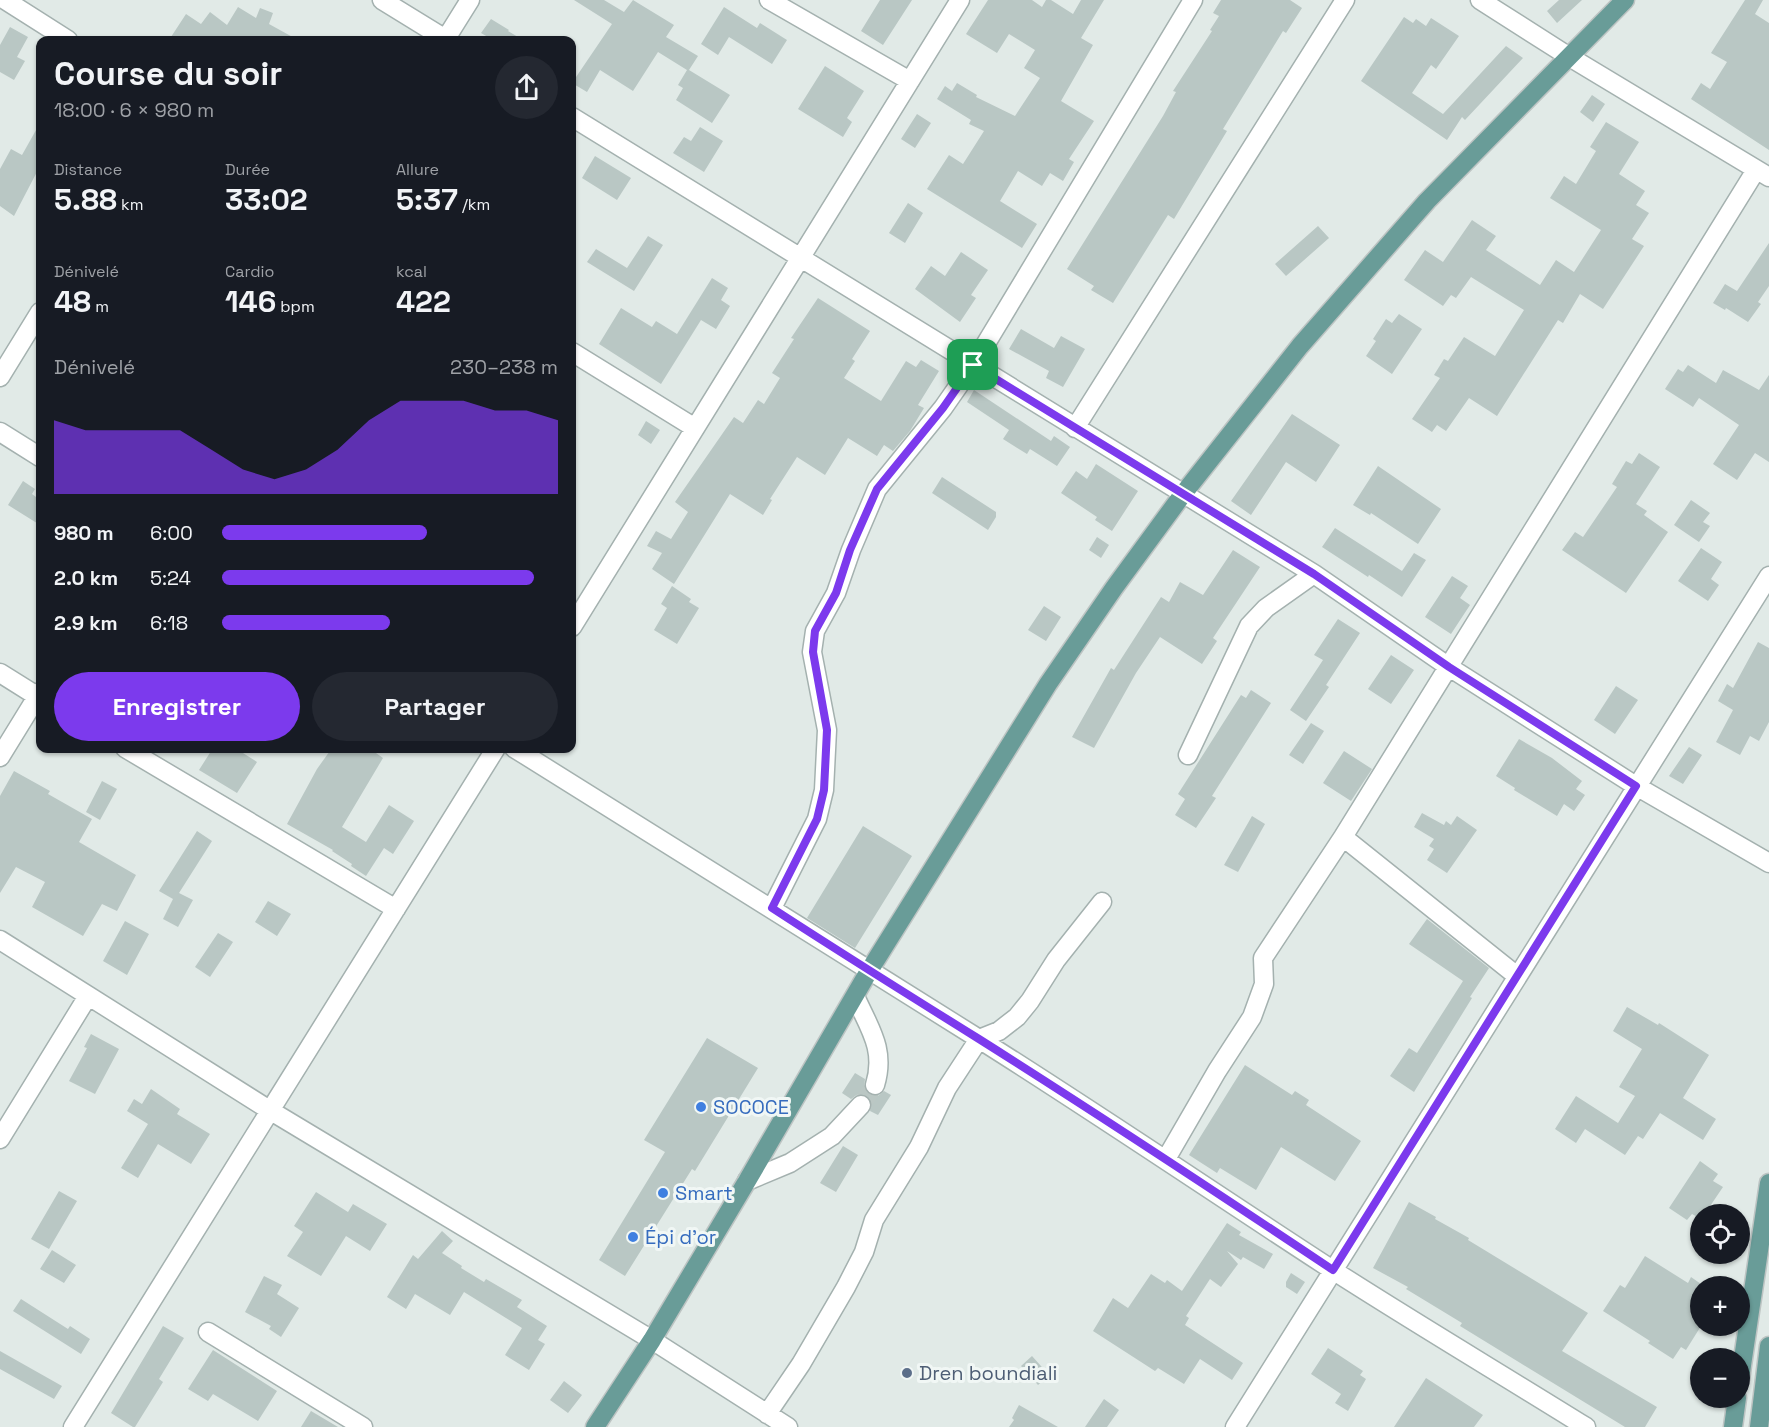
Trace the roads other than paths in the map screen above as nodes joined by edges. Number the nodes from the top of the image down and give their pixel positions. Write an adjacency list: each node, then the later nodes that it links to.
1 (382, 0): 11 (street)
2 (470, 0): 12 (street)
3 (769, 0): 14 (street)
4 (960, 0): 14 (street)
5 (1193, 0): 20 (street)
6 (1345, 0): 23 (street)
7 (1480, 0): 13 (street)
8 (1625, 0): 13 (main road)
9 (5, 3): 10 (street)
10 (61, 36)
11 (440, 36)
12 (448, 36)
13 (1568, 56): 16 (street); 26 (main road)
14 (910, 81): 17 (street)
15 (576, 119): 17 (street)
16 (1763, 174): 30 (street)
17 (801, 259): 20 (street); 22 (street)
18 (36, 318): 21 (street)
19 (576, 354): 22 (street)
20 (973, 365): 23 (street); 43 (street)
21 (0, 377)
22 (695, 428): 29 (street)
23 (1075, 428): 26 (street)
24 (0, 432): 25 (street)
25 (36, 454)
26 (1183, 494): 27 (street); 46 (main road)
27 (1314, 574): 30 (street); 37 (street)
28 (1769, 576): 39 (street)
29 (576, 621)
30 (1449, 667): 39 (street); 40 (street)
31 (0, 673): 32 (street)
32 (36, 694)
33 (36, 702): 38 (street)
34 (133, 753): 44 (street)
35 (493, 753): 44 (street)
36 (522, 753): 43 (street)
37 (1188, 756)
38 (0, 757)
39 (1636, 786): 41 (street); 47 (street)
40 (1343, 837): 47 (street); 55 (street)
41 (1769, 863)
42 (1102, 902): 50 (street)
43 (772, 908): 46 (street)
44 (396, 909): 53 (street)
45 (0, 940): 48 (street)
46 (868, 971): 49 (main road); 50 (street)
47 (1517, 976): 58 (street)
48 (88, 996): 53 (street); 54 (street)
49 (855, 996): 51 (street); 56 (main road)
50 (979, 1039): 55 (street); 65 (street)
51 (875, 1085)
52 (861, 1105): 56 (street)
53 (271, 1111): 61 (street); 66 (street)
54 (0, 1138)
55 (1166, 1159): 58 (street)
56 (747, 1181): 61 (main road)
57 (1769, 1183): 59 (main road)
58 (1333, 1270): 70 (street); 71 (street)
59 (1762, 1279): 63 (main road)
60 (208, 1332): 67 (street)
61 (652, 1340): 65 (street); 68 (main road)
62 (1769, 1346): 73 (main road)
63 (1747, 1348)
64 (1736, 1408): 72 (main road)
65 (767, 1414): 69 (street)
66 (73, 1427)
67 (363, 1427)
68 (595, 1427)
69 (788, 1427)
70 (1235, 1427)
71 (1586, 1427)
72 (1733, 1427)
73 (1759, 1427)

